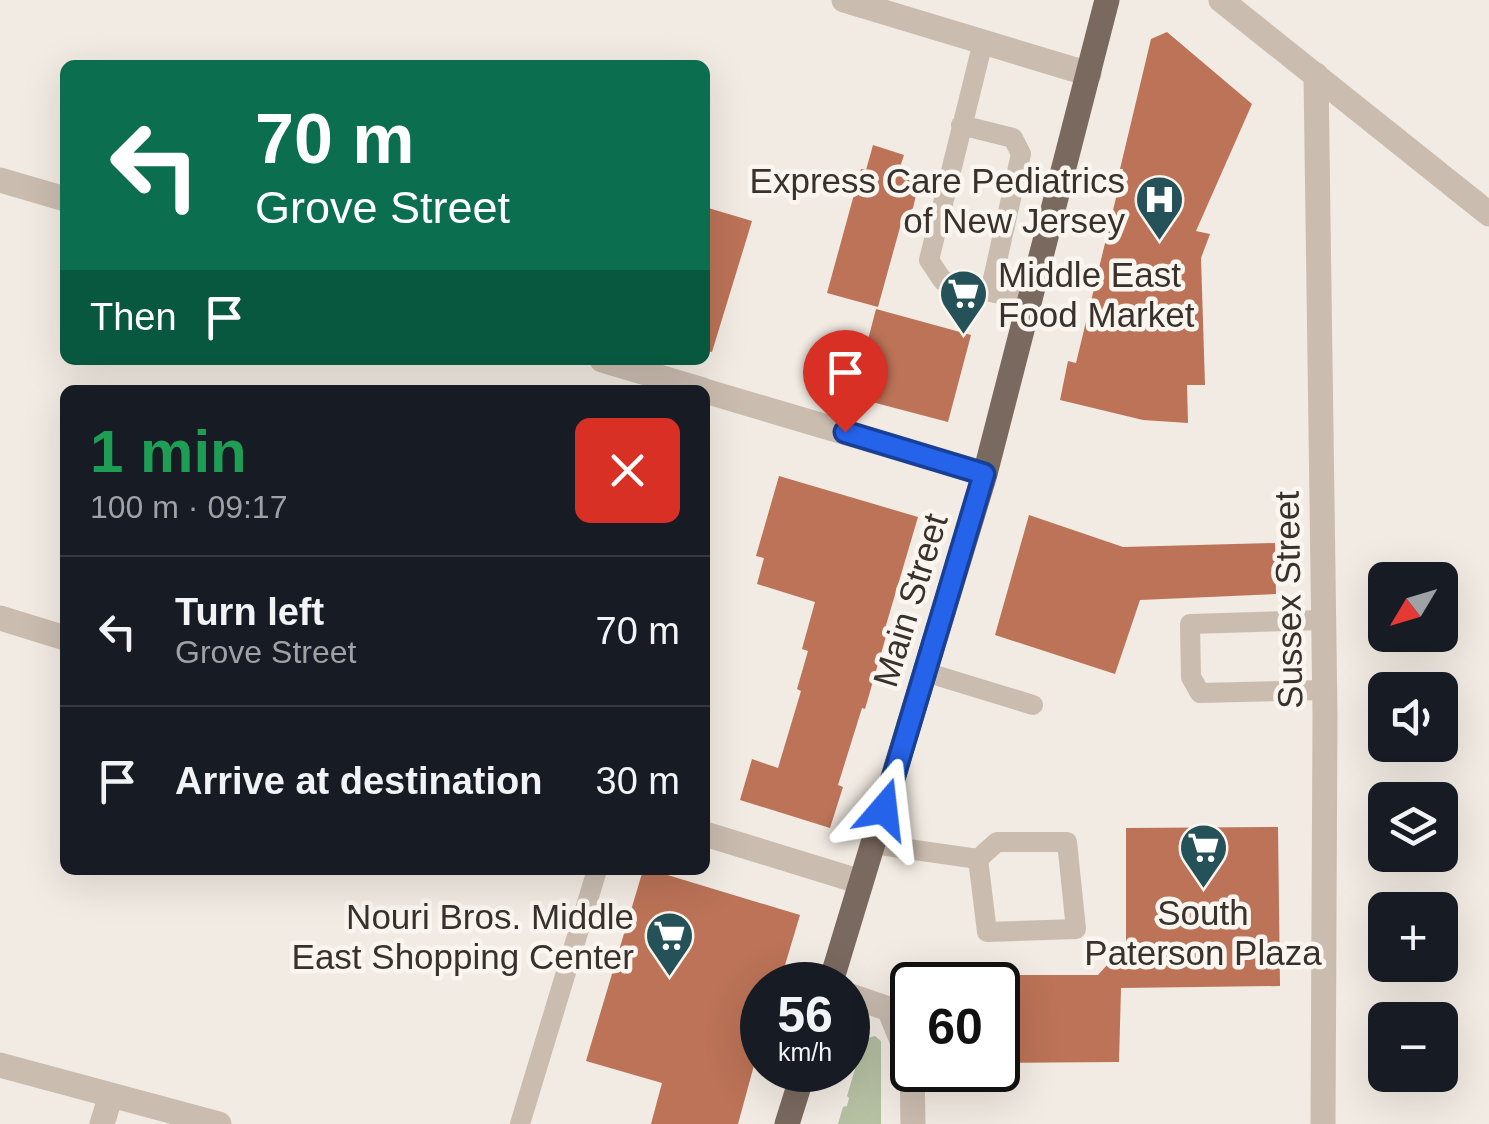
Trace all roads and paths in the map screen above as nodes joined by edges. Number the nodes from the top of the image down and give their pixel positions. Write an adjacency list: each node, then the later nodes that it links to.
1 (844, 0): 4 (street)
2 (1107, 0): 5 (main road, Main Street)
3 (1221, 0): 6 (street)
4 (984, 42): 5 (street); 7 (lane)
5 (1088, 74): 12 (main road, Main Street)
6 (1316, 75): 10 (street); 18 (street, Sussex Street)
7 (962, 125): 11 (lane); 11 (lane)
8 (0, 180): 9 (street)
9 (60, 198)
10 (1489, 214)
11 (990, 292): 12 (lane)
12 (1030, 301): 16 (main road, Main Street)
13 (619, 365): 14 (street)
14 (687, 385)
15 (710, 392): 16 (street)
16 (984, 474): 20 (main road, Main Street)
17 (0, 618): 19 (street)
18 (1323, 620): 21 (street, Sussex Street); 21 (lane)
19 (60, 636)
20 (926, 672): 22 (lane); 24 (main road, Main Street)
21 (1324, 690): 38 (street, Sussex Street)
22 (1032, 705)
23 (710, 836): 27 (street)
24 (873, 844): 25 (lane); 27 (main road, Main Street)
25 (978, 859): 25 (lane)
26 (595, 875): 35 (lane)
27 (862, 882): 28 (main road, Main Street)
28 (837, 962)
29 (870, 1003): 37 (street)
30 (0, 1064): 32 (street)
31 (797, 1092): 36 (main road)
32 (111, 1095): 33 (street); 34 (street)
33 (102, 1124)
34 (218, 1124)
35 (520, 1124)
36 (787, 1124)
37 (914, 1124)
38 (1323, 1124)

